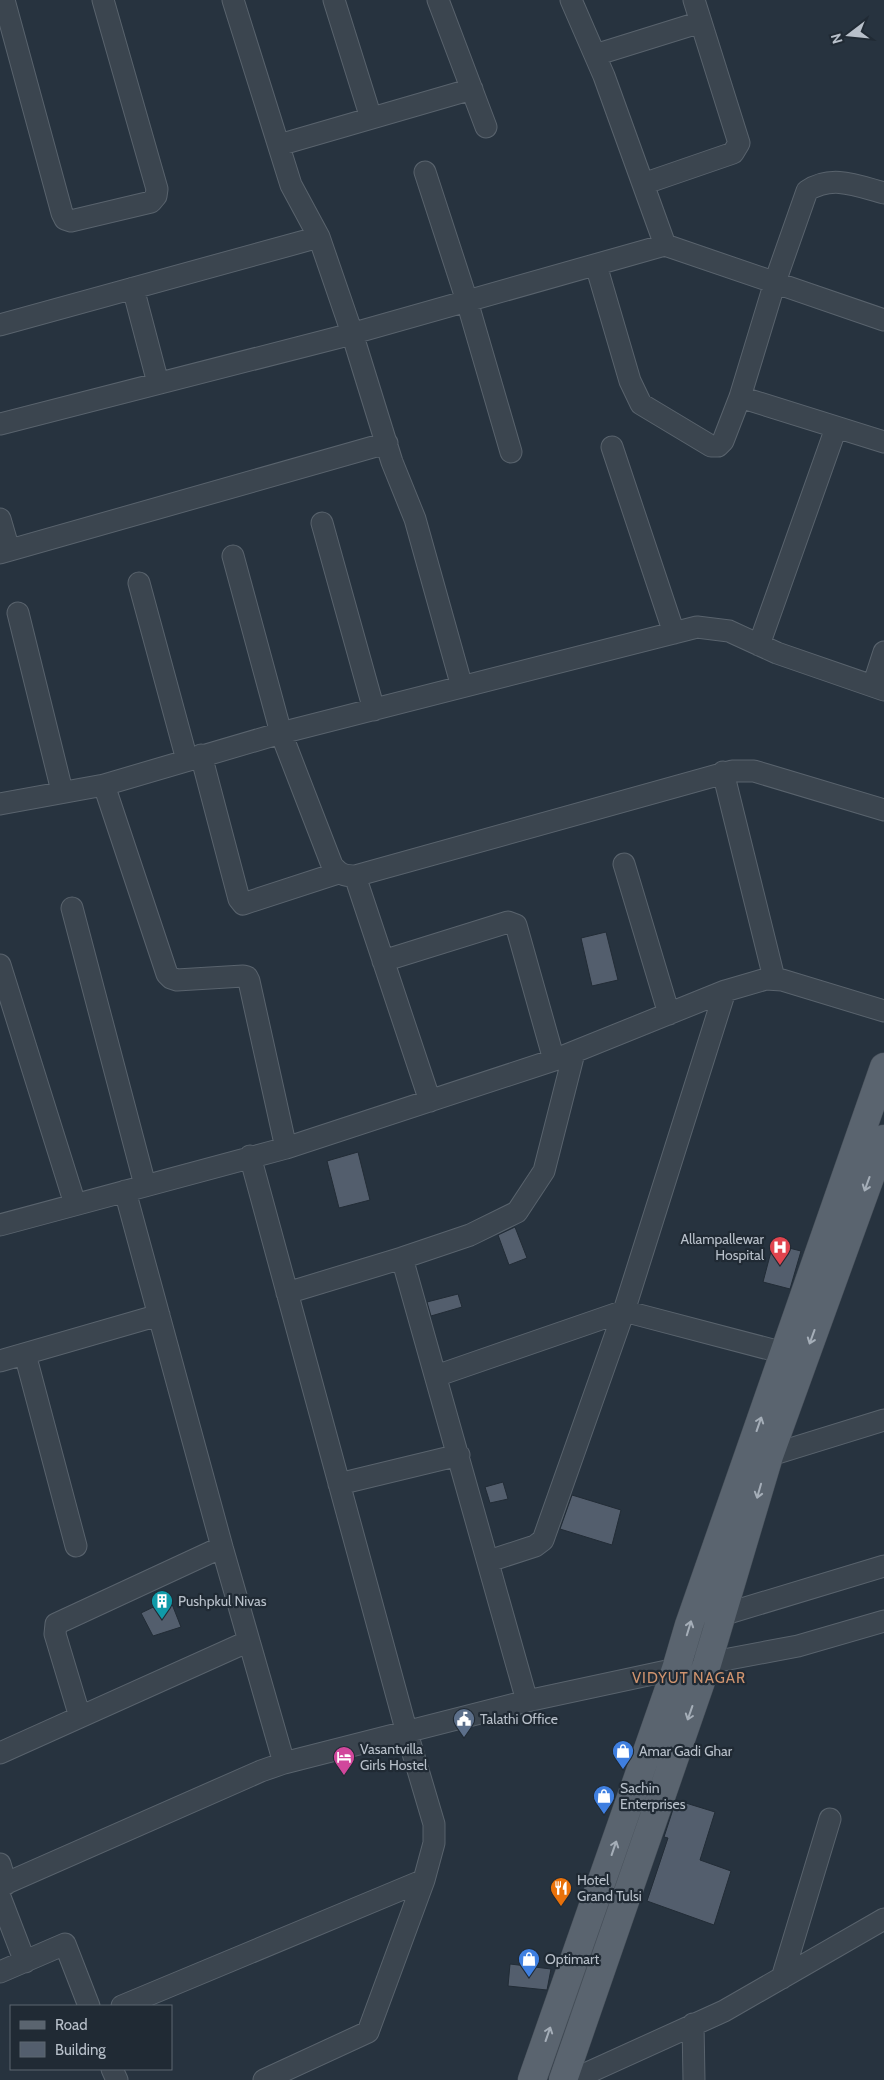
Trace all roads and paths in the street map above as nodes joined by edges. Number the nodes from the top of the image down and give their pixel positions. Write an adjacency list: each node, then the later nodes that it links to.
1 (4, 0): 2 (street)
2 (103, 0)
3 (233, 0): 13 (street)
4 (334, 0): 11 (street)
5 (438, 0): 10 (street)
6 (571, 0): 9 (street)
7 (694, 0): 8 (street)
8 (700, 22): 9 (street); 15 (street)
9 (595, 55): 15 (street)
10 (472, 89): 11 (street); 12 (street)
11 (371, 118): 13 (street)
12 (486, 127)
13 (279, 145): 17 (street)
14 (425, 172): 22 (street)
15 (643, 184): 18 (street)
16 (884, 194): 20 (street)
17 (319, 237): 21 (street); 25 (street)
18 (665, 245): 19 (street); 20 (street)
19 (596, 265): 22 (street); 27 (street)
20 (775, 282): 23 (street); 27 (street)
21 (133, 288): 24 (street); 26 (street)
22 (466, 301): 25 (street); 33 (street)
23 (884, 320)
24 (0, 325)
25 (352, 333): 26 (street); 31 (street)
26 (158, 383): 28 (street)
27 (740, 397): 29 (street)
28 (0, 424)
29 (836, 428): 30 (street); 41 (street)
30 (884, 442)
31 (387, 443): 36 (street); 43 (street)
32 (612, 447): 40 (street)
33 (511, 452)
34 (0, 519): 36 (street)
35 (322, 522): 45 (street)
36 (5, 552)
37 (233, 556): 46 (street)
38 (139, 583): 47 (street)
39 (18, 613): 50 (street)
40 (674, 633): 41 (street); 43 (street)
41 (759, 645): 44 (street)
42 (884, 652): 44 (street)
43 (462, 687): 45 (street)
44 (879, 688)
45 (374, 710): 46 (street)
46 (281, 733): 47 (street); 54 (street)
47 (194, 758): 49 (street); 54 (street)
48 (723, 772): 52 (street); 54 (street); 58 (street)
49 (104, 784): 50 (street); 66 (street)
50 (62, 792): 51 (street)
51 (0, 804)
52 (884, 810)
53 (624, 864): 61 (street)
54 (346, 874): 56 (street)
55 (72, 908): 68 (street)
56 (383, 960): 62 (street); 64 (street)
57 (0, 965): 69 (street)
58 (774, 978): 59 (street); 60 (street)
59 (725, 991): 61 (street); 73 (street)
60 (884, 1010)
61 (669, 1014): 62 (street)
62 (564, 1056): 64 (street); 71 (street)
63 (884, 1067): 75 (main road)
64 (430, 1101): 66 (street)
65 (884, 1138): 81 (main road, one-way to 81)
66 (286, 1148): 67 (street)
67 (250, 1156): 68 (street); 72 (street)
68 (135, 1188): 69 (street); 74 (street)
69 (75, 1204): 70 (street)
70 (0, 1225)
71 (402, 1258): 72 (street); 78 (street)
72 (287, 1293): 82 (street)
73 (624, 1311): 75 (street); 78 (street); 85 (street)
74 (159, 1315): 76 (street); 84 (street)
75 (784, 1353): 81 (main road, one-way to 75)
76 (24, 1354): 77 (street); 83 (street)
77 (0, 1361)
78 (436, 1376): 80 (street)
79 (884, 1420): 81 (street)
80 (459, 1455): 82 (street); 85 (street)
81 (757, 1459): 87 (main road, one-way to 87); 91 (main road, one-way to 81)
82 (339, 1484): 94 (street)
83 (76, 1546)
84 (222, 1547): 89 (street); 93 (street)
85 (489, 1561): 92 (street)
86 (884, 1566): 87 (street)
87 (722, 1616): 90 (main road)
88 (884, 1621): 90 (street)
89 (249, 1641): 93 (street); 96 (street)
90 (706, 1664): 91 (street); 109 (main road, one-way to 109)
91 (676, 1669): 92 (street); 108 (main road, one-way to 91)
92 (527, 1701): 94 (street)
93 (80, 1717): 95 (street)
94 (407, 1733): 96 (street); 98 (street)
95 (0, 1753)
96 (284, 1763): 99 (street)
97 (830, 1819): 103 (street)
98 (424, 1880): 105 (street); 107 (street)
99 (2, 1882): 101 (street)
100 (884, 1919): 103 (street)
101 (25, 1962): 102 (street); 104 (street)
102 (0, 1972)
103 (782, 1978): 106 (street)
104 (89, 2005)
105 (124, 2005)
106 (693, 2024): 110 (street); 111 (street)
107 (276, 2077)
108 (532, 2080)
109 (563, 2080)
110 (572, 2080)
111 (694, 2080)

